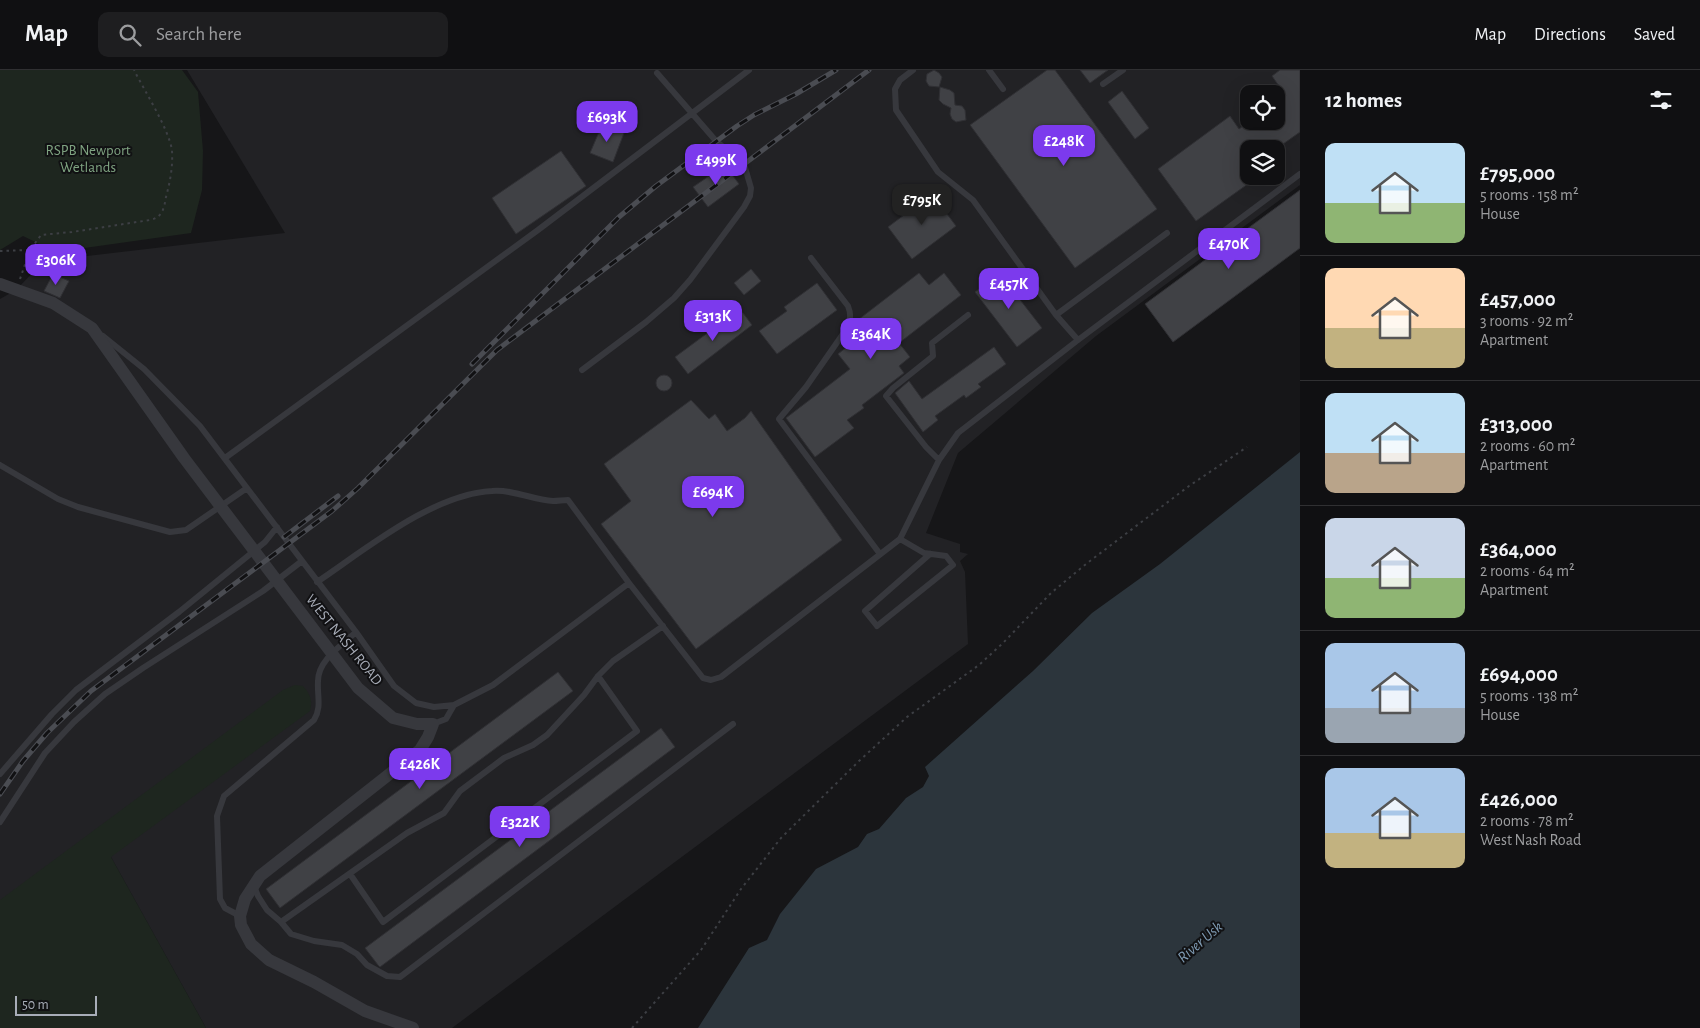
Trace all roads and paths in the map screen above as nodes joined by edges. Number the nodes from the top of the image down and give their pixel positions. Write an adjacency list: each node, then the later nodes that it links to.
1 (134, 70): 12 (path)
2 (749, 70): 9 (lane)
3 (914, 70): 17 (lane)
4 (989, 70): 8 (lane)
5 (1123, 70): 7 (lane)
6 (657, 73): 9 (lane)
7 (1103, 84)
8 (1003, 89)
9 (691, 113): 21 (lane); 23 (lane)
10 (1300, 174): 20 (lane)
11 (1167, 233): 17 (lane)
12 (30, 250): 13 (path); 16 (path)
13 (0, 251)
14 (811, 258): 29 (lane)
15 (0, 284): 16 (street, WEST NASH ROAD)
16 (16, 290): 19 (street, WEST NASH ROAD)
17 (1056, 314): 20 (lane)
18 (968, 315): 24 (lane)
19 (92, 328): 23 (lane); 38 (street, WEST NASH ROAD)
20 (1078, 340): 24 (lane)
21 (582, 370)
22 (1246, 448): 47 (path)
23 (224, 458): 26 (lane)
24 (939, 460): 28 (lane)
25 (0, 465): 26 (lane)
26 (247, 488): 27 (lane)
27 (277, 527): 31 (lane); 40 (lane)
28 (900, 539): 29 (lane); 30 (lane)
29 (880, 554): 34 (lane)
30 (930, 554): 30 (lane)
31 (302, 561): 32 (lane); 41 (lane)
32 (317, 582): 33 (lane); 35 (lane)
33 (628, 583): 34 (lane); 37 (lane)
34 (662, 626): 36 (lane)
35 (356, 632): 37 (lane); 44 (lane)
36 (598, 676): 42 (lane); 42 (lane)
37 (454, 705): 38 (lane)
38 (433, 724): 43 (street)
39 (734, 724): 45 (lane)
40 (0, 774)
41 (0, 822)
42 (350, 874): 45 (lane)
43 (253, 885): 44 (street); 45 (lane)
44 (240, 916): 46 (street)
45 (281, 922)
46 (413, 1028)
47 (632, 1028)

